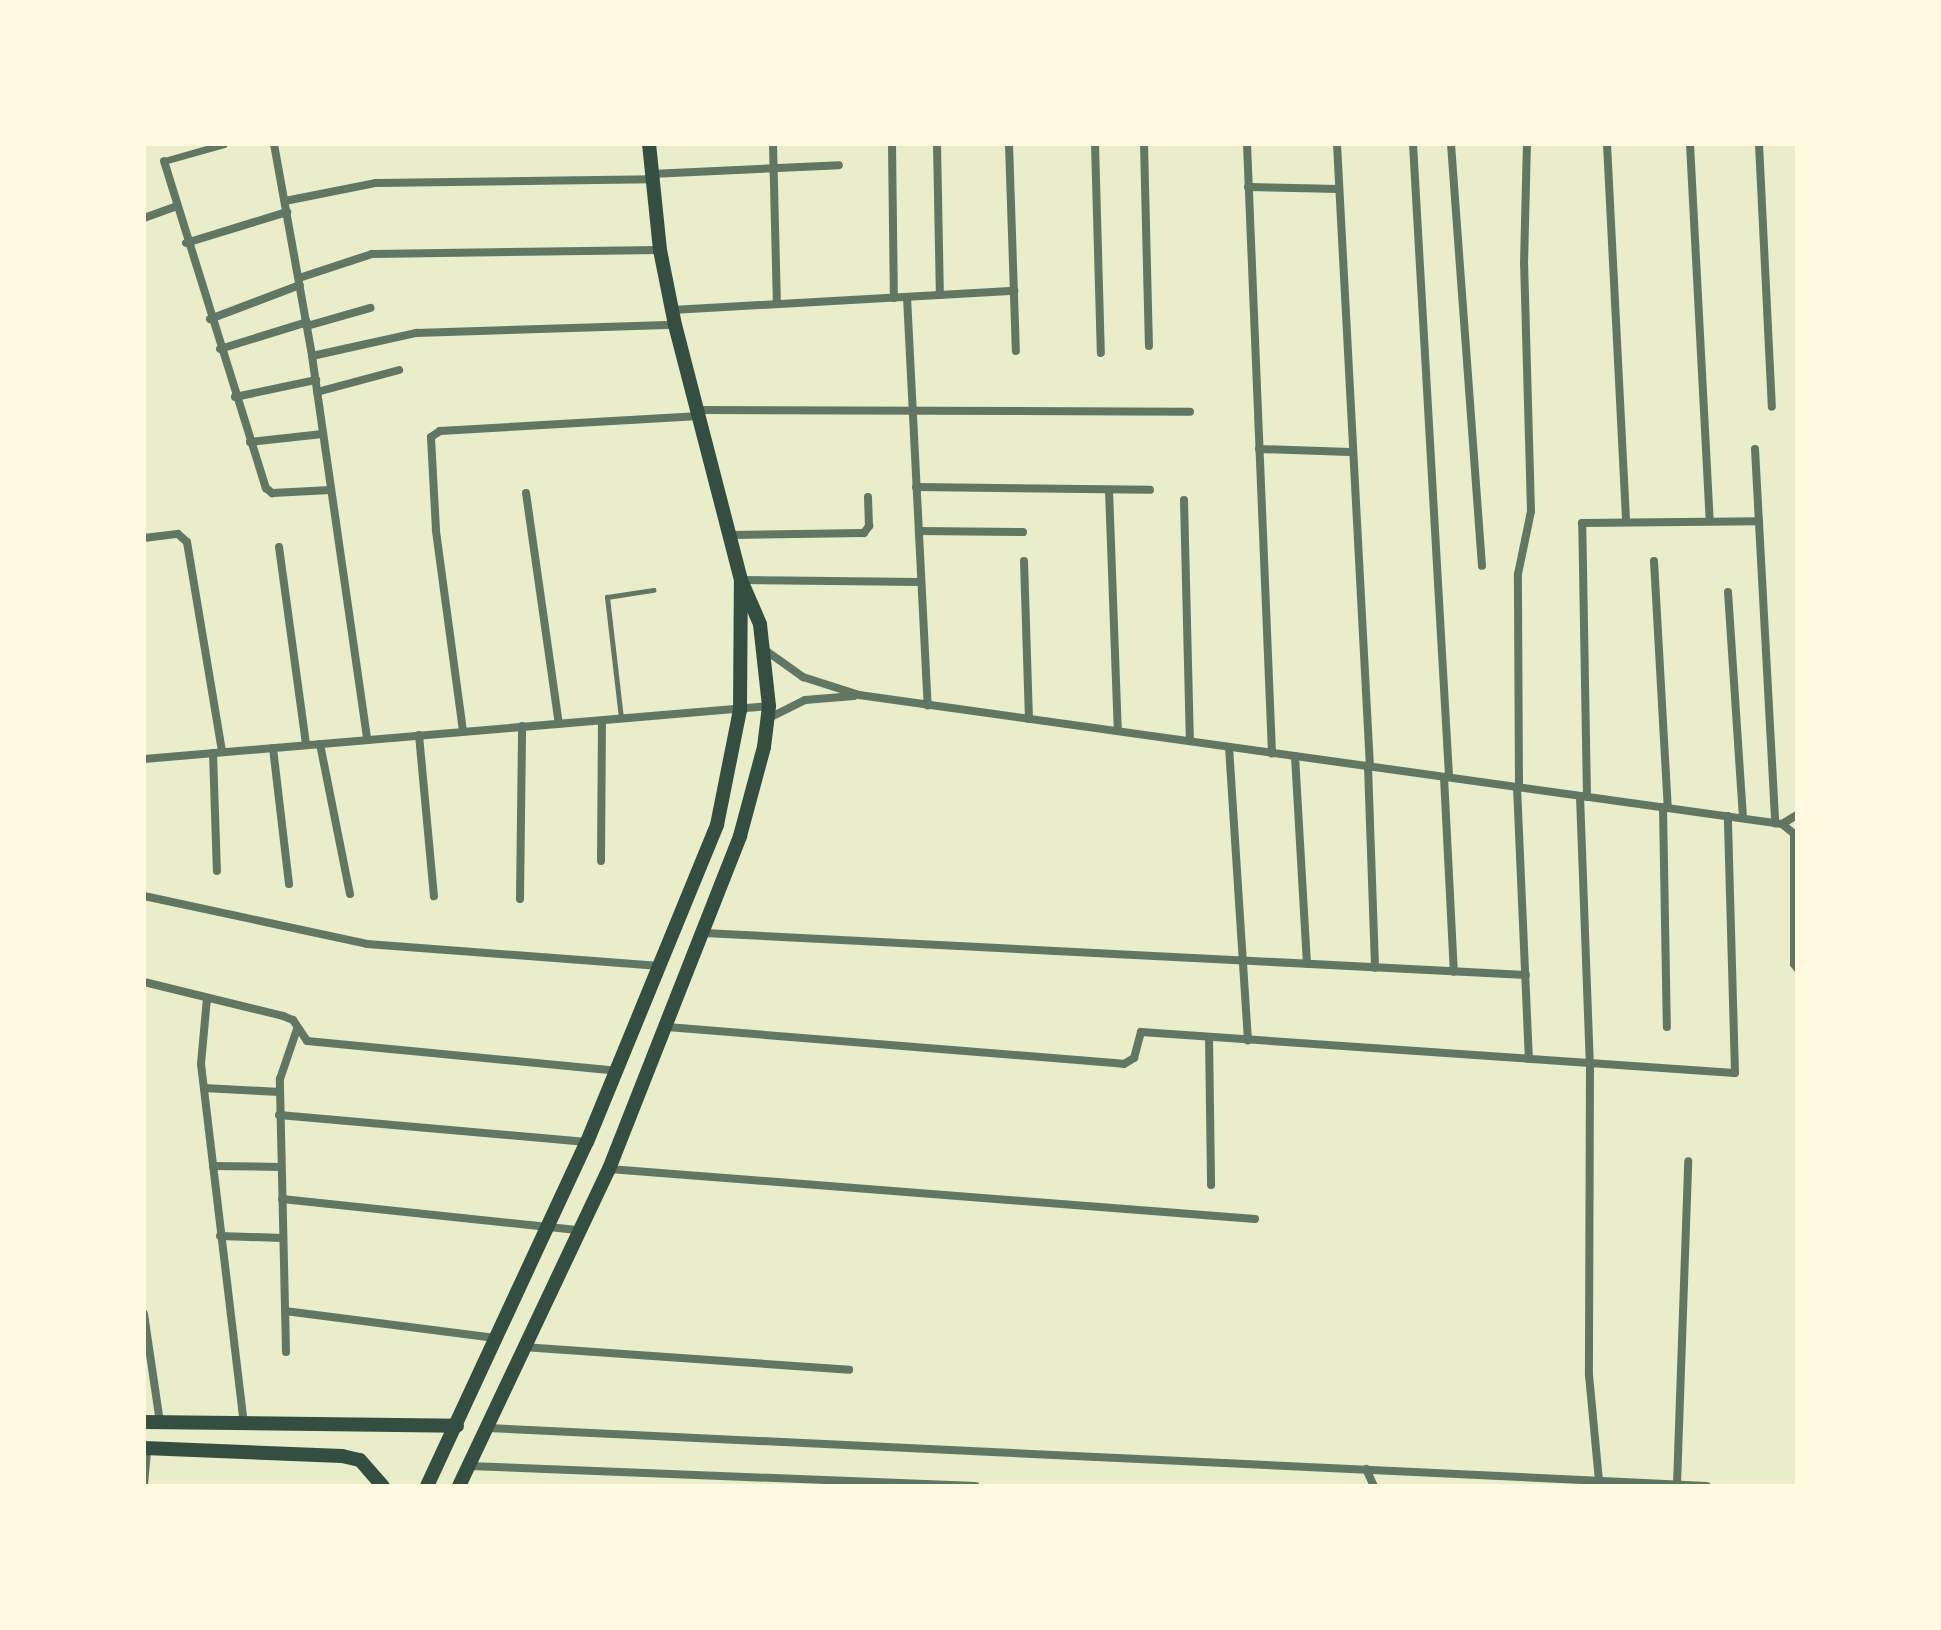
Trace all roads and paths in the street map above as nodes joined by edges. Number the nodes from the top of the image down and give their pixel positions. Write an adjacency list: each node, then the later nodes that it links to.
1 (224, 144): 18 (street)
2 (274, 144): 24 (street)
3 (649, 144): 21 (main road)
4 (773, 144): 20 (street)
5 (892, 144): 34 (street)
6 (937, 144): 32 (street)
7 (1009, 144): 31 (street)
8 (1095, 144): 43 (street)
9 (1144, 144): 40 (street)
10 (1247, 144): 22 (street)
11 (1337, 144): 23 (street)
12 (1413, 144): 104 (street)
13 (1451, 144): 75 (street)
14 (1527, 144): 105 (street)
15 (1607, 144): 65 (street)
16 (1690, 144): 66 (street)
17 (1759, 144): 49 (street)
18 (164, 161): 25 (street)
19 (839, 165): 20 (street)
20 (774, 169): 21 (street); 35 (street)
21 (651, 177): 24 (street); 29 (main road)
22 (1248, 187): 23 (street); 55 (street)
23 (1339, 189): 57 (street)
24 (285, 201): 26 (street)
25 (175, 207): 27 (street); 28 (street)
26 (287, 212): 28 (street); 30 (street)
27 (144, 218)
28 (186, 243): 38 (street)
29 (660, 250): 30 (street); 37 (main road)
30 (300, 282): 38 (street); 39 (street)
31 (1014, 291): 32 (street); 42 (street)
32 (940, 295): 33 (street)
33 (907, 297): 34 (street); 50 (street)
34 (894, 298): 35 (street)
35 (777, 304): 37 (street)
36 (370, 308): 39 (street)
37 (674, 317): 44 (street); 52 (main road)
38 (210, 319): 41 (street)
39 (307, 324): 41 (street); 44 (street)
40 (1149, 346)
41 (220, 349): 48 (street)
42 (1016, 351)
43 (1101, 353)
44 (312, 356): 46 (street)
45 (399, 370): 47 (street)
46 (316, 380): 47 (street); 48 (street)
47 (317, 392): 53 (street)
48 (235, 397): 54 (street)
49 (1772, 407)
50 (913, 411): 51 (street); 52 (street); 58 (street)
51 (1190, 412)
52 (699, 413): 70 (main road); 90 (street)
53 (323, 434): 54 (street); 59 (street)
54 (250, 442): 59 (street)
55 (1259, 449): 57 (street); 100 (street)
56 (1755, 449): 67 (street)
57 (1350, 452): 103 (street)
58 (916, 487): 60 (street); 68 (street)
59 (331, 490): 93 (street)
60 (1109, 490): 61 (street); 91 (street)
61 (1150, 490)
62 (526, 493): 88 (street)
63 (868, 497): 70 (street)
64 (1184, 500): 94 (street)
65 (1626, 519): 66 (street); 106 (street)
66 (1710, 520): 67 (street)
67 (1759, 521): 111 (street)
68 (919, 531): 69 (street); 77 (street)
69 (1023, 532)
70 (730, 535): 76 (main road)
71 (144, 538): 99 (street)
72 (279, 547): 96 (street)
73 (1024, 561): 86 (street)
74 (1654, 561): 107 (street)
75 (1482, 566)
76 (741, 580): 77 (street); 80 (main road); 83 (main road)
77 (921, 582): 82 (street)
78 (653, 590): 85 (lane)
79 (1728, 592): 110 (street)
80 (765, 650): 81 (street); 84 (main road)
81 (859, 695): 82 (street); 84 (street)
82 (928, 705): 86 (street)
83 (740, 710): 84 (street); 85 (street); 123 (main road)
84 (768, 712): 120 (main road)
85 (621, 719): 87 (street)
86 (1029, 719): 91 (street)
87 (602, 721): 88 (street); 113 (street)
88 (559, 724): 89 (street)
89 (522, 726): 90 (street); 119 (street)
90 (463, 731): 92 (street)
91 (1118, 731): 94 (street)
92 (419, 735): 93 (street); 118 (street)
93 (367, 740): 95 (street)
94 (1190, 741): 97 (street)
95 (320, 744): 96 (street); 116 (street)
96 (306, 745): 98 (street)
97 (1229, 747): 100 (street); 121 (street)
98 (273, 748): 99 (street); 115 (street)
99 (218, 753): 102 (street); 114 (street)
100 (1272, 753): 101 (street)
101 (1295, 756): 103 (street); 122 (street)
102 (144, 759)
103 (1369, 766): 104 (street); 124 (street)
104 (1446, 777): 105 (street); 126 (street)
105 (1518, 787): 106 (street); 127 (street)
106 (1583, 796): 107 (street); 136 (street)
107 (1665, 808): 109 (street); 131 (street)
108 (1797, 815): 111 (street)
109 (1728, 816): 110 (street); 136 (street)
110 (1743, 818): 111 (street)
111 (1779, 823): 112 (street)
112 (1794, 834): 125 (lane)
113 (601, 861)
114 (217, 871)
115 (289, 884)
116 (350, 894)
117 (144, 896): 123 (street)
118 (434, 896)
119 (520, 899)
120 (704, 933): 121 (street); 130 (main road)
121 (1243, 961): 122 (street); 134 (street)
122 (1307, 964): 124 (street)
123 (661, 966): 137 (main road)
124 (1375, 968): 126 (street)
125 (1797, 971)
126 (1454, 972): 127 (street)
127 (1526, 975): 135 (street)
128 (144, 982): 129 (street)
129 (207, 998): 132 (street); 138 (street)
130 (667, 1027): 133 (street); 145 (main road)
131 (1667, 1027)
132 (298, 1029): 137 (street); 139 (street)
133 (1209, 1037): 134 (street); 146 (street)
134 (1248, 1040): 135 (street)
135 (1529, 1059): 136 (street)
136 (1590, 1063): 167 (street)
137 (617, 1071): 141 (main road)
138 (204, 1088): 139 (street); 143 (street)
139 (280, 1092): 140 (street)
140 (279, 1115): 141 (street); 144 (street)
141 (587, 1142): 149 (main road)
142 (1688, 1161): 169 (street)
143 (213, 1166): 144 (street); 151 (street)
144 (281, 1167): 147 (street)
145 (609, 1169): 148 (street); 150 (main road)
146 (1211, 1185)
147 (282, 1199): 149 (street); 152 (street)
148 (1255, 1219)
149 (547, 1224): 150 (street); 155 (main road)
150 (579, 1230): 156 (main road)
151 (220, 1236): 152 (street); 161 (street)
152 (283, 1238): 153 (street)
153 (285, 1311): 155 (street); 157 (street)
154 (144, 1314): 160 (street)
155 (495, 1338): 162 (main road)
156 (523, 1347): 158 (street); 163 (main road)
157 (286, 1352)
158 (849, 1370)
159 (144, 1422): 160 (main road)
160 (160, 1422): 161 (main road)
161 (244, 1423): 162 (main road)
162 (457, 1426): 172 (main road)
163 (487, 1428): 165 (main road); 166 (street)
164 (146, 1448): 170 (street); 171 (main road)
165 (469, 1466): 173 (main road); 174 (street)
166 (1366, 1469): 168 (street); 175 (street)
167 (1599, 1480): 168 (street); 169 (street)
168 (1574, 1483)
169 (1677, 1484): 176 (street)
170 (144, 1485)
171 (383, 1486)
172 (427, 1486)
173 (459, 1486)
174 (976, 1486)
175 (1374, 1486)
176 (1707, 1486)

